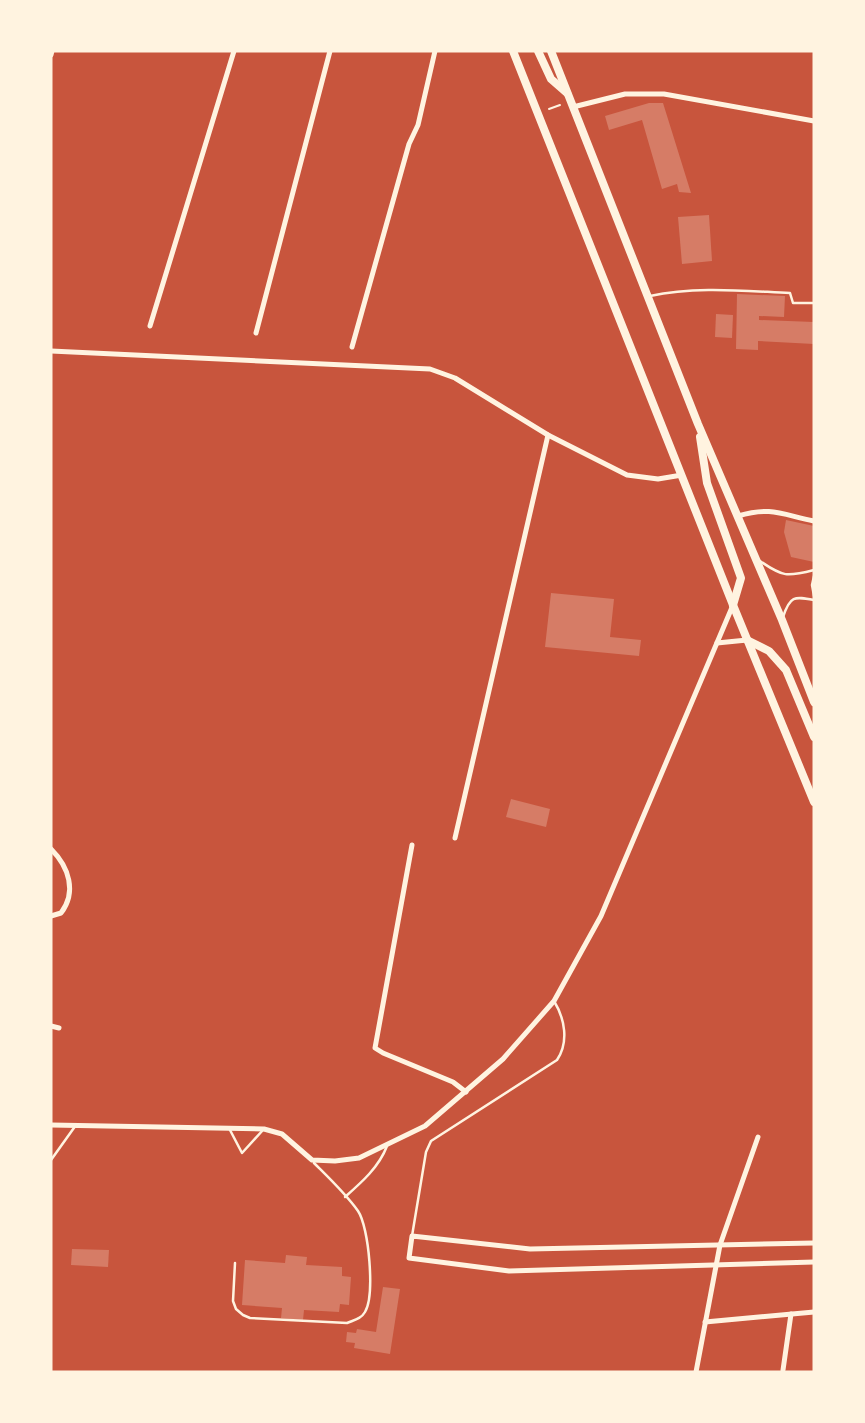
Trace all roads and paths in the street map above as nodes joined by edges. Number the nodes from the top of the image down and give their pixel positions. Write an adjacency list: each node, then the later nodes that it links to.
1 (234, 51): 13 (street)
2 (330, 51): 14 (street)
3 (435, 51): 15 (street)
4 (513, 51): 9 (highway)
5 (538, 51): 7 (highway)
6 (551, 51): 7 (highway)
7 (567, 93): 8 (highway)
8 (572, 104): 9 (path); 10 (street); 11 (highway)
9 (537, 112): 19 (highway)
10 (814, 121)
11 (649, 296): 12 (lane); 17 (highway)
12 (814, 303)
13 (150, 326)
14 (256, 333)
15 (352, 347)
16 (51, 351): 18 (street)
17 (698, 424): 20 (highway); 26 (highway)
18 (548, 435): 19 (street); 33 (street)
19 (682, 475): 26 (highway)
20 (738, 516): 21 (street); 22 (highway)
21 (814, 521)
22 (756, 558): 23 (lane); 27 (highway)
23 (814, 570)
24 (814, 576): 25 (lane)
25 (814, 598): 27 (lane)
26 (733, 605): 28 (highway); 29 (street)
27 (782, 620): 30 (highway)
28 (747, 640): 29 (street); 31 (highway); 32 (highway)
29 (717, 643): 37 (street)
30 (814, 702)
31 (814, 737)
32 (814, 802)
33 (455, 838)
34 (412, 845): 40 (street)
35 (51, 849): 36 (street)
36 (51, 915)
37 (554, 1001): 40 (street); 50 (lane)
38 (51, 1026): 39 (street)
39 (59, 1028)
40 (466, 1092): 46 (street)
41 (51, 1125): 42 (street)
42 (76, 1125): 43 (street); 47 (lane)
43 (228, 1127): 44 (street); 44 (lane)
44 (264, 1129): 48 (street)
45 (758, 1136): 52 (street)
46 (388, 1144): 48 (street); 49 (lane)
47 (51, 1160)
48 (312, 1160): 49 (lane)
49 (345, 1197): 54 (lane)
50 (412, 1236): 52 (street); 55 (street)
51 (814, 1243): 52 (street)
52 (720, 1245): 55 (street)
53 (814, 1262): 55 (street)
54 (235, 1263)
55 (715, 1266): 58 (street)
56 (814, 1312): 57 (street)
57 (791, 1314): 58 (street); 59 (street)
58 (705, 1322): 60 (street)
59 (783, 1370)
60 (695, 1372)

